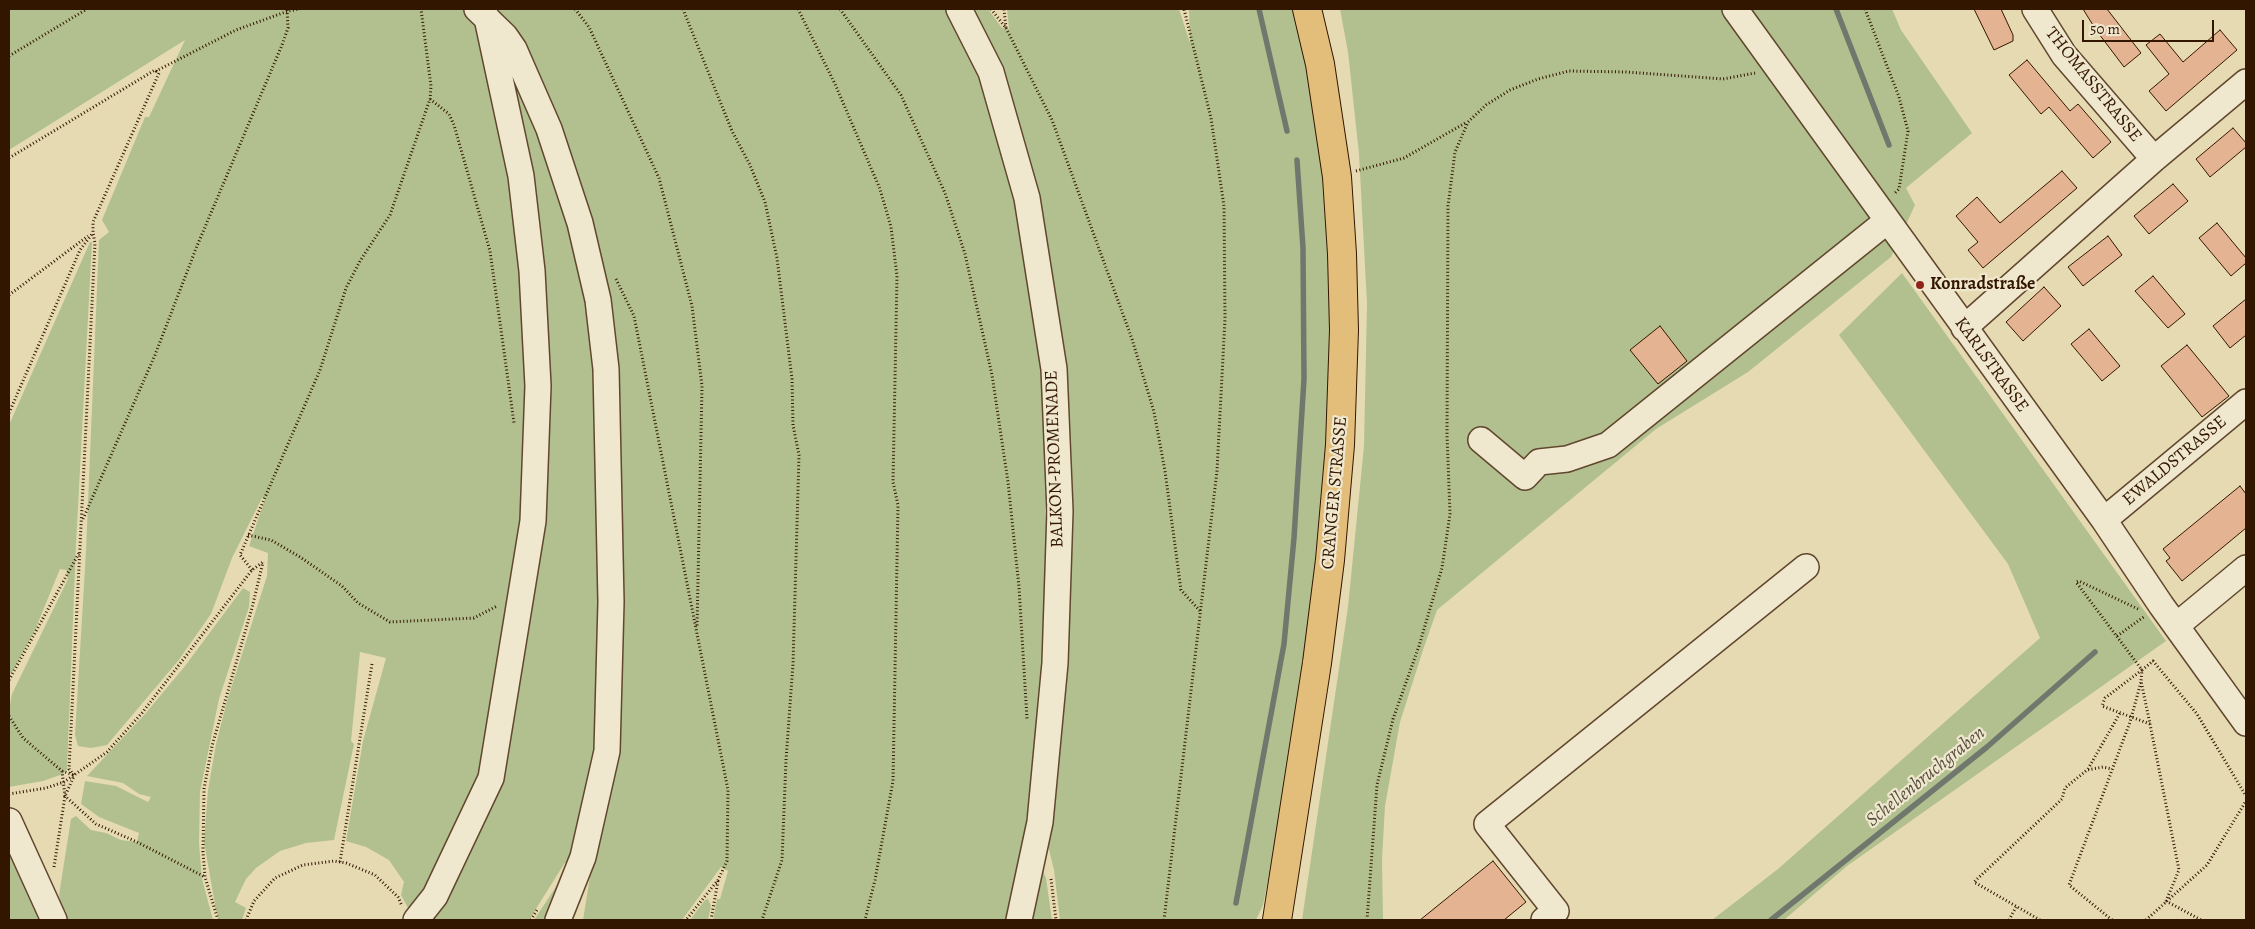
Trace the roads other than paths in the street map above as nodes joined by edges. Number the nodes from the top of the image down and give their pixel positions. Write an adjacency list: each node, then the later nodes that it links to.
1 (959, 9): 23 (street, BALKON-PROMENADE)
2 (1307, 9): 7 (main road, CRANGER STRASSE)
3 (1320, 9): 7 (main road, CRANGER STRASSE)
4 (1735, 9): 10 (street, KARLSTRASSE)
5 (2035, 9): 9 (street, THOMASSTRASSE)
6 (482, 13): 20 (street); 22 (street)
7 (1320, 64): 24 (main road, CRANGER STRASSE)
8 (2246, 82): 9 (street)
9 (2154, 159): 11 (street)
10 (1887, 221): 11 (street, KARLSTRASSE); 13 (street)
11 (1964, 328): 14 (street, KARLSTRASSE)
12 (2246, 402): 14 (street, EWALDSTRASSE)
13 (1481, 440)
14 (2104, 520): 17 (street, KARLSTRASSE)
15 (1806, 567): 25 (street)
16 (2246, 568): 17 (street)
17 (2176, 626): 18 (street, KARLSTRASSE)
18 (2246, 723)
19 (9, 821): 21 (street)
20 (411, 916)
21 (54, 920)
22 (558, 920)
23 (1019, 920)
24 (1278, 920)
25 (1544, 920)

